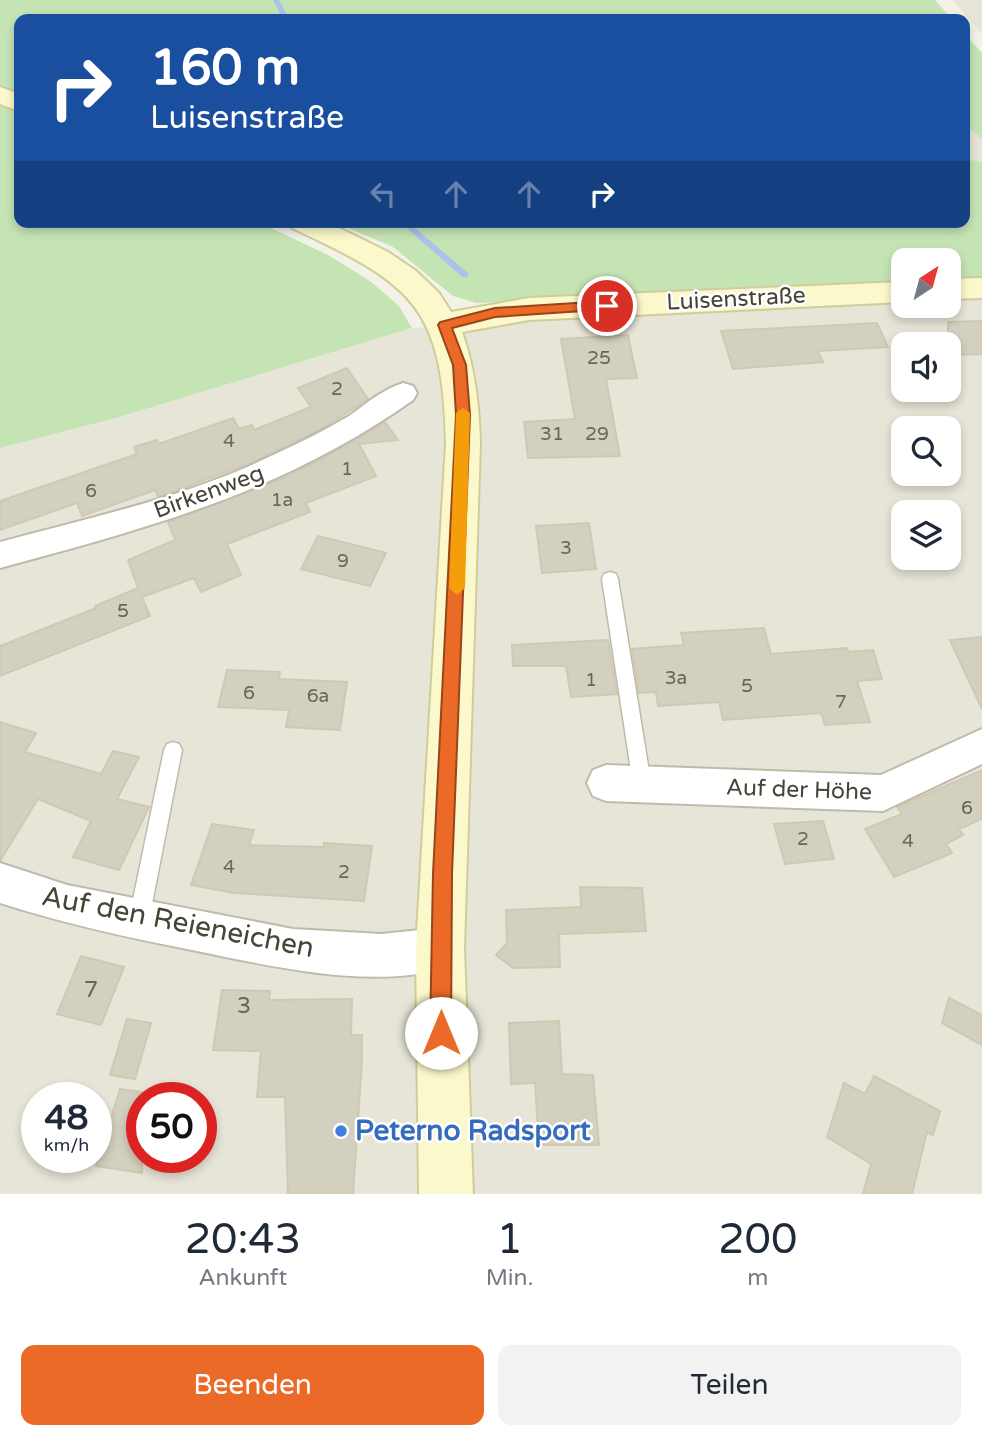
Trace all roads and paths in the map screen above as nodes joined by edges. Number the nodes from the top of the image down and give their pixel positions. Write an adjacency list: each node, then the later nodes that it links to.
1 (314, 228): 5 (main road)
2 (982, 288): 3 (main road)
3 (961, 289)
4 (891, 293): 5 (main road, Luisenstraße)
5 (444, 325): 14 (main road)
6 (403, 393): 7 (street, Birkenweg)
7 (0, 555)
8 (610, 579): 11 (lane)
9 (982, 746): 11 (street, Auf der Höhe)
10 (173, 750): 13 (lane)
11 (624, 783)
12 (0, 883): 13 (street, Auf den Reieneichen)
13 (139, 919): 14 (street, Auf den Reieneichen)
14 (440, 949): 15 (main road)
15 (446, 1194)

